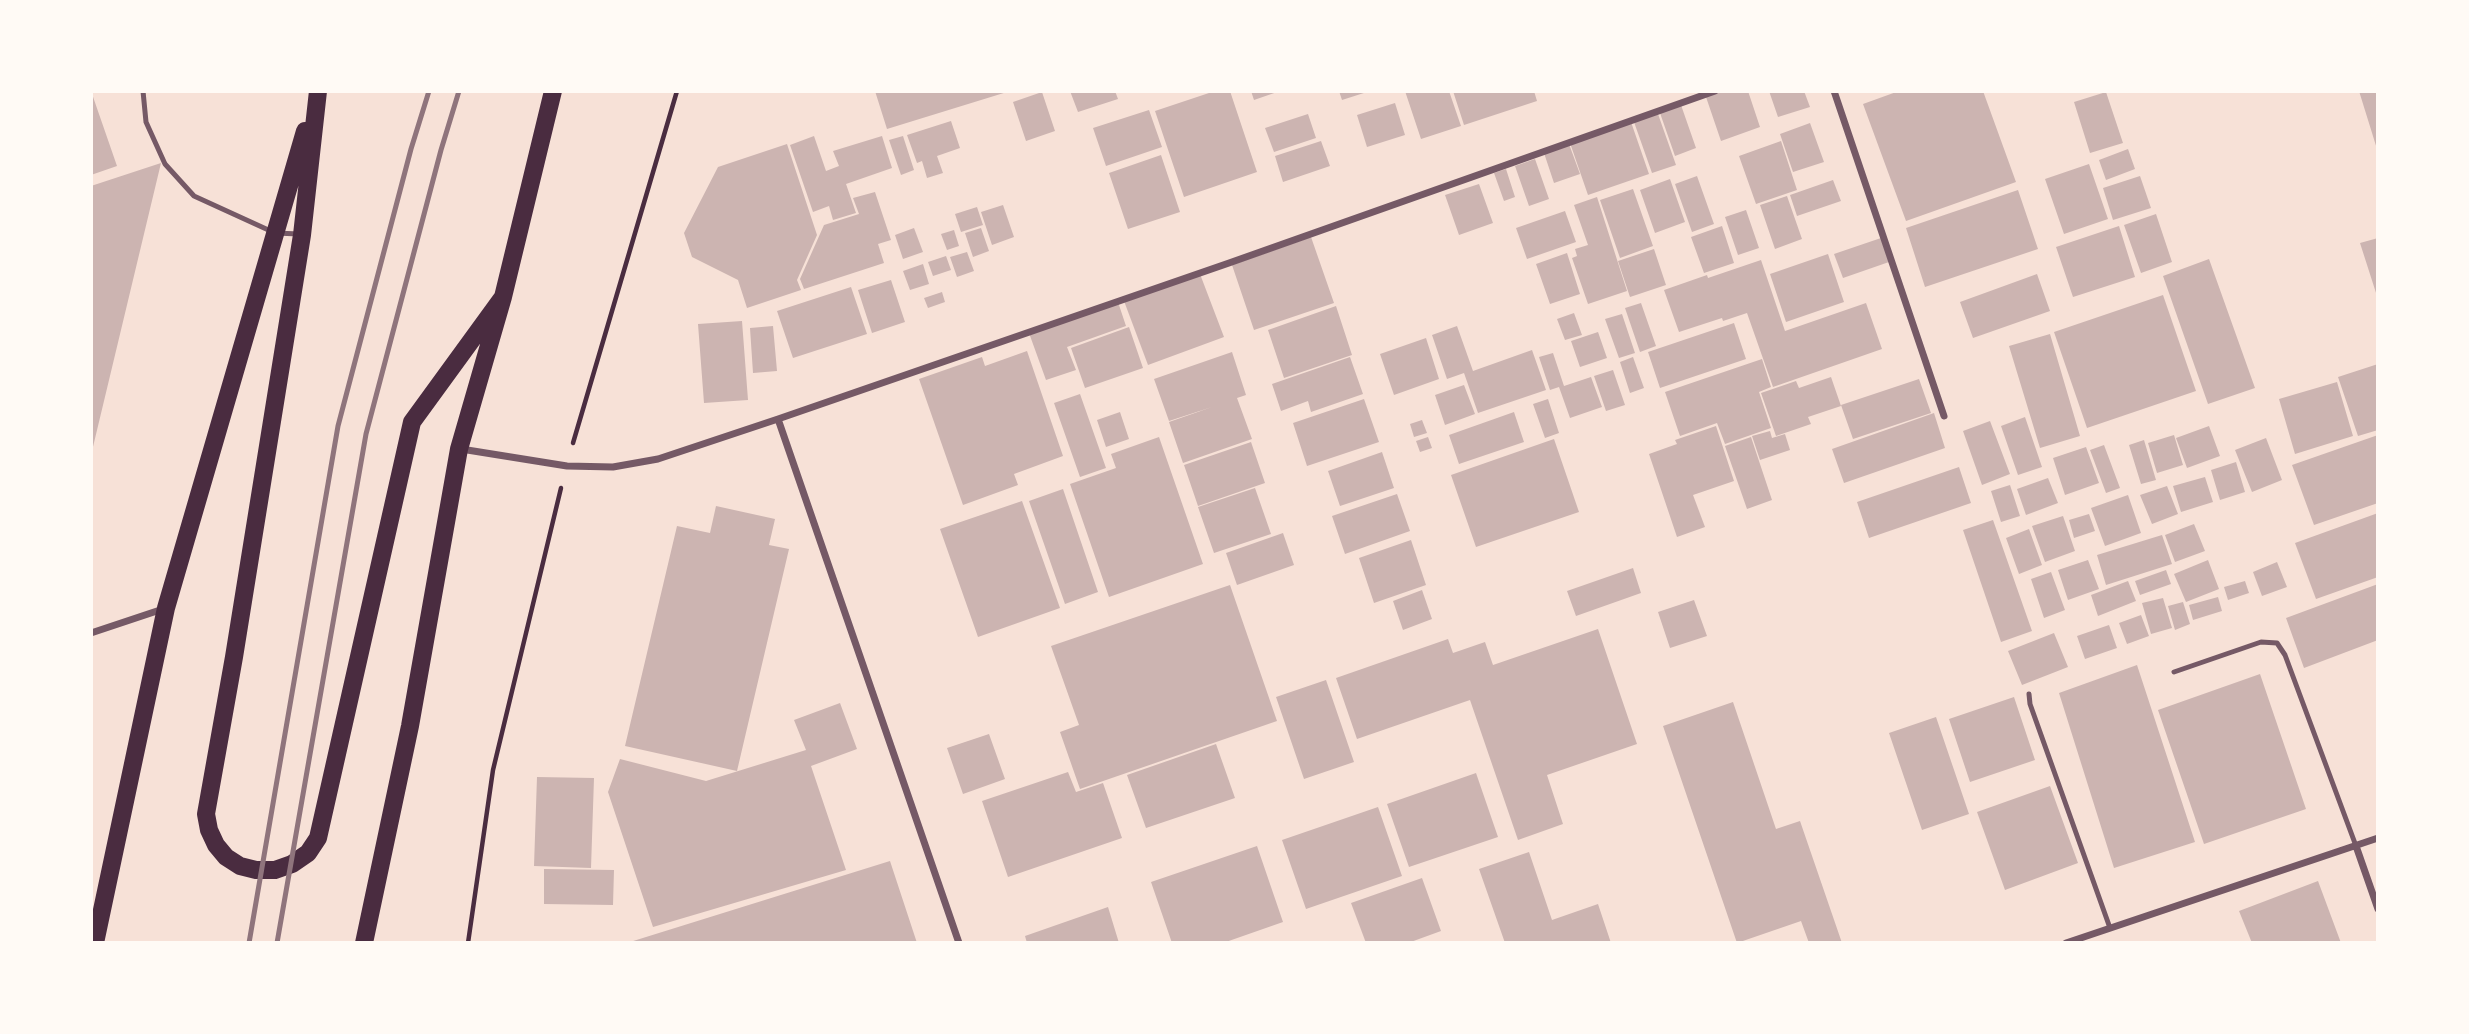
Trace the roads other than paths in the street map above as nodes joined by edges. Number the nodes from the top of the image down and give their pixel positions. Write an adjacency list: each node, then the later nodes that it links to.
1 (143, 91): 6 (lane)
2 (317, 91): 6 (main road); 7 (main road)
3 (553, 91): 8 (main road)
4 (1715, 91): 10 (street)
5 (1834, 91): 9 (street)
6 (275, 233): 7 (lane); 12 (main road)
7 (302, 234): 8 (main road)
8 (503, 297): 11 (main road)
9 (1944, 416)
10 (778, 419): 11 (street); 22 (street)
11 (459, 449): 21 (main road)
12 (166, 608): 13 (street); 20 (main road)
13 (91, 633)
14 (2174, 672): 17 (lane)
15 (2029, 694): 19 (lane)
16 (2378, 838): 17 (street)
17 (2356, 846): 18 (street); 19 (street)
18 (2378, 909)
19 (2110, 928): 23 (street)
20 (95, 943)
21 (364, 943)
22 (959, 943)
23 (2066, 943)

